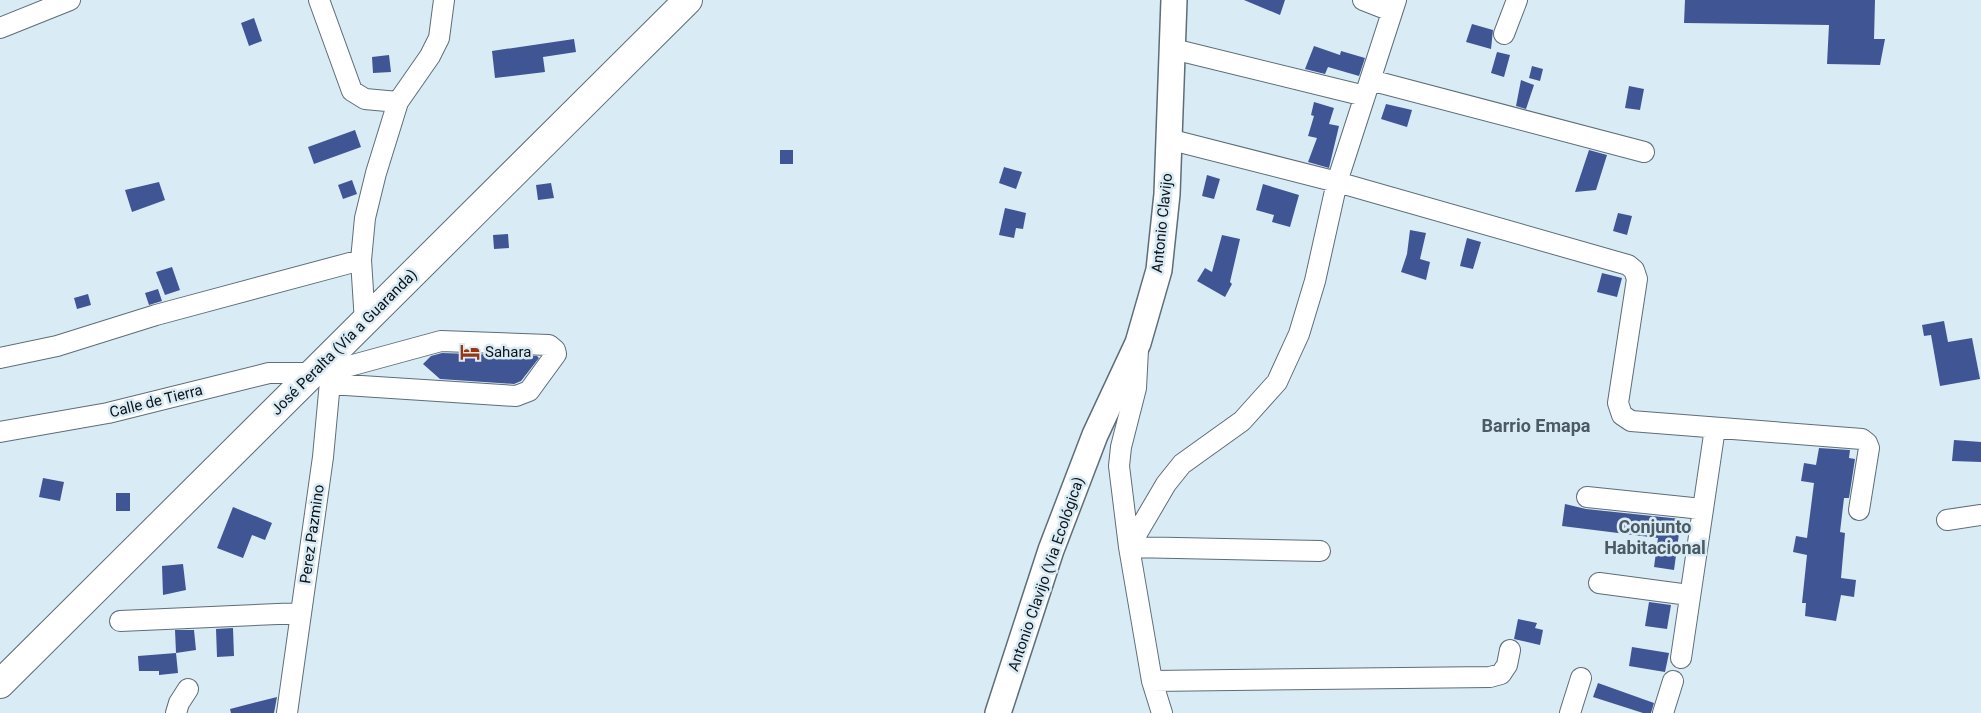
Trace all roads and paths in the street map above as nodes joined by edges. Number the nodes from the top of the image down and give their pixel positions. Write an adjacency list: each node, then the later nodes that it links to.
1 (70, 0): 9 (street)
2 (319, 0): 13 (street)
3 (444, 0): 13 (street)
4 (686, 0): 18 (highway, José Peralta (Vía a Guaranda))
5 (1174, 0): 11 (main road, Antonio Clavijo)
6 (1363, 0): 8 (street)
7 (1517, 0): 10 (street)
8 (1393, 6): 12 (street)
9 (0, 28)
10 (1504, 34)
11 (1173, 49): 12 (street); 14 (main road, Antonio Clavijo)
12 (1367, 88): 15 (street); 16 (street)
13 (398, 102): 17 (street)
14 (1168, 139): 16 (street); 19 (main road, Antonio Clavijo)
15 (1644, 152)
16 (1337, 182): 22 (street); 30 (street)
17 (361, 260): 18 (street); 20 (street)
18 (364, 322): 21 (highway, José Peralta (Vía a Guaranda))
19 (1138, 344): 24 (main road, Antonio Clavijo); 30 (street)
20 (0, 358)
21 (327, 371): 21 (street); 23 (street, Calle de Tierra); 34 (street, Perez Pazmino); 41 (highway, José Peralta (Vía a Guaranda))
22 (1715, 428): 26 (street); 27 (street)
23 (0, 432)
24 (1095, 435): 45 (main road, Antonio Clavijo (Via Ecológica))
25 (1587, 497): 26 (street)
26 (1702, 509): 33 (street)
27 (1859, 510)
28 (1981, 515): 29 (street)
29 (1947, 520)
30 (1129, 547): 31 (street); 39 (street)
31 (1320, 551)
32 (1599, 583): 33 (street)
33 (1689, 595): 37 (street)
34 (301, 613): 35 (street); 44 (street, Perez Pazmino)
35 (120, 621)
36 (1510, 650): 39 (street)
37 (1681, 658)
38 (1581, 678): 47 (street)
39 (1152, 681): 46 (street)
40 (1673, 681): 48 (street)
41 (0, 684)
42 (188, 689): 43 (street)
43 (176, 713)
44 (287, 713)
45 (998, 713)
46 (1162, 713)
47 (1570, 713)
48 (1663, 713)

